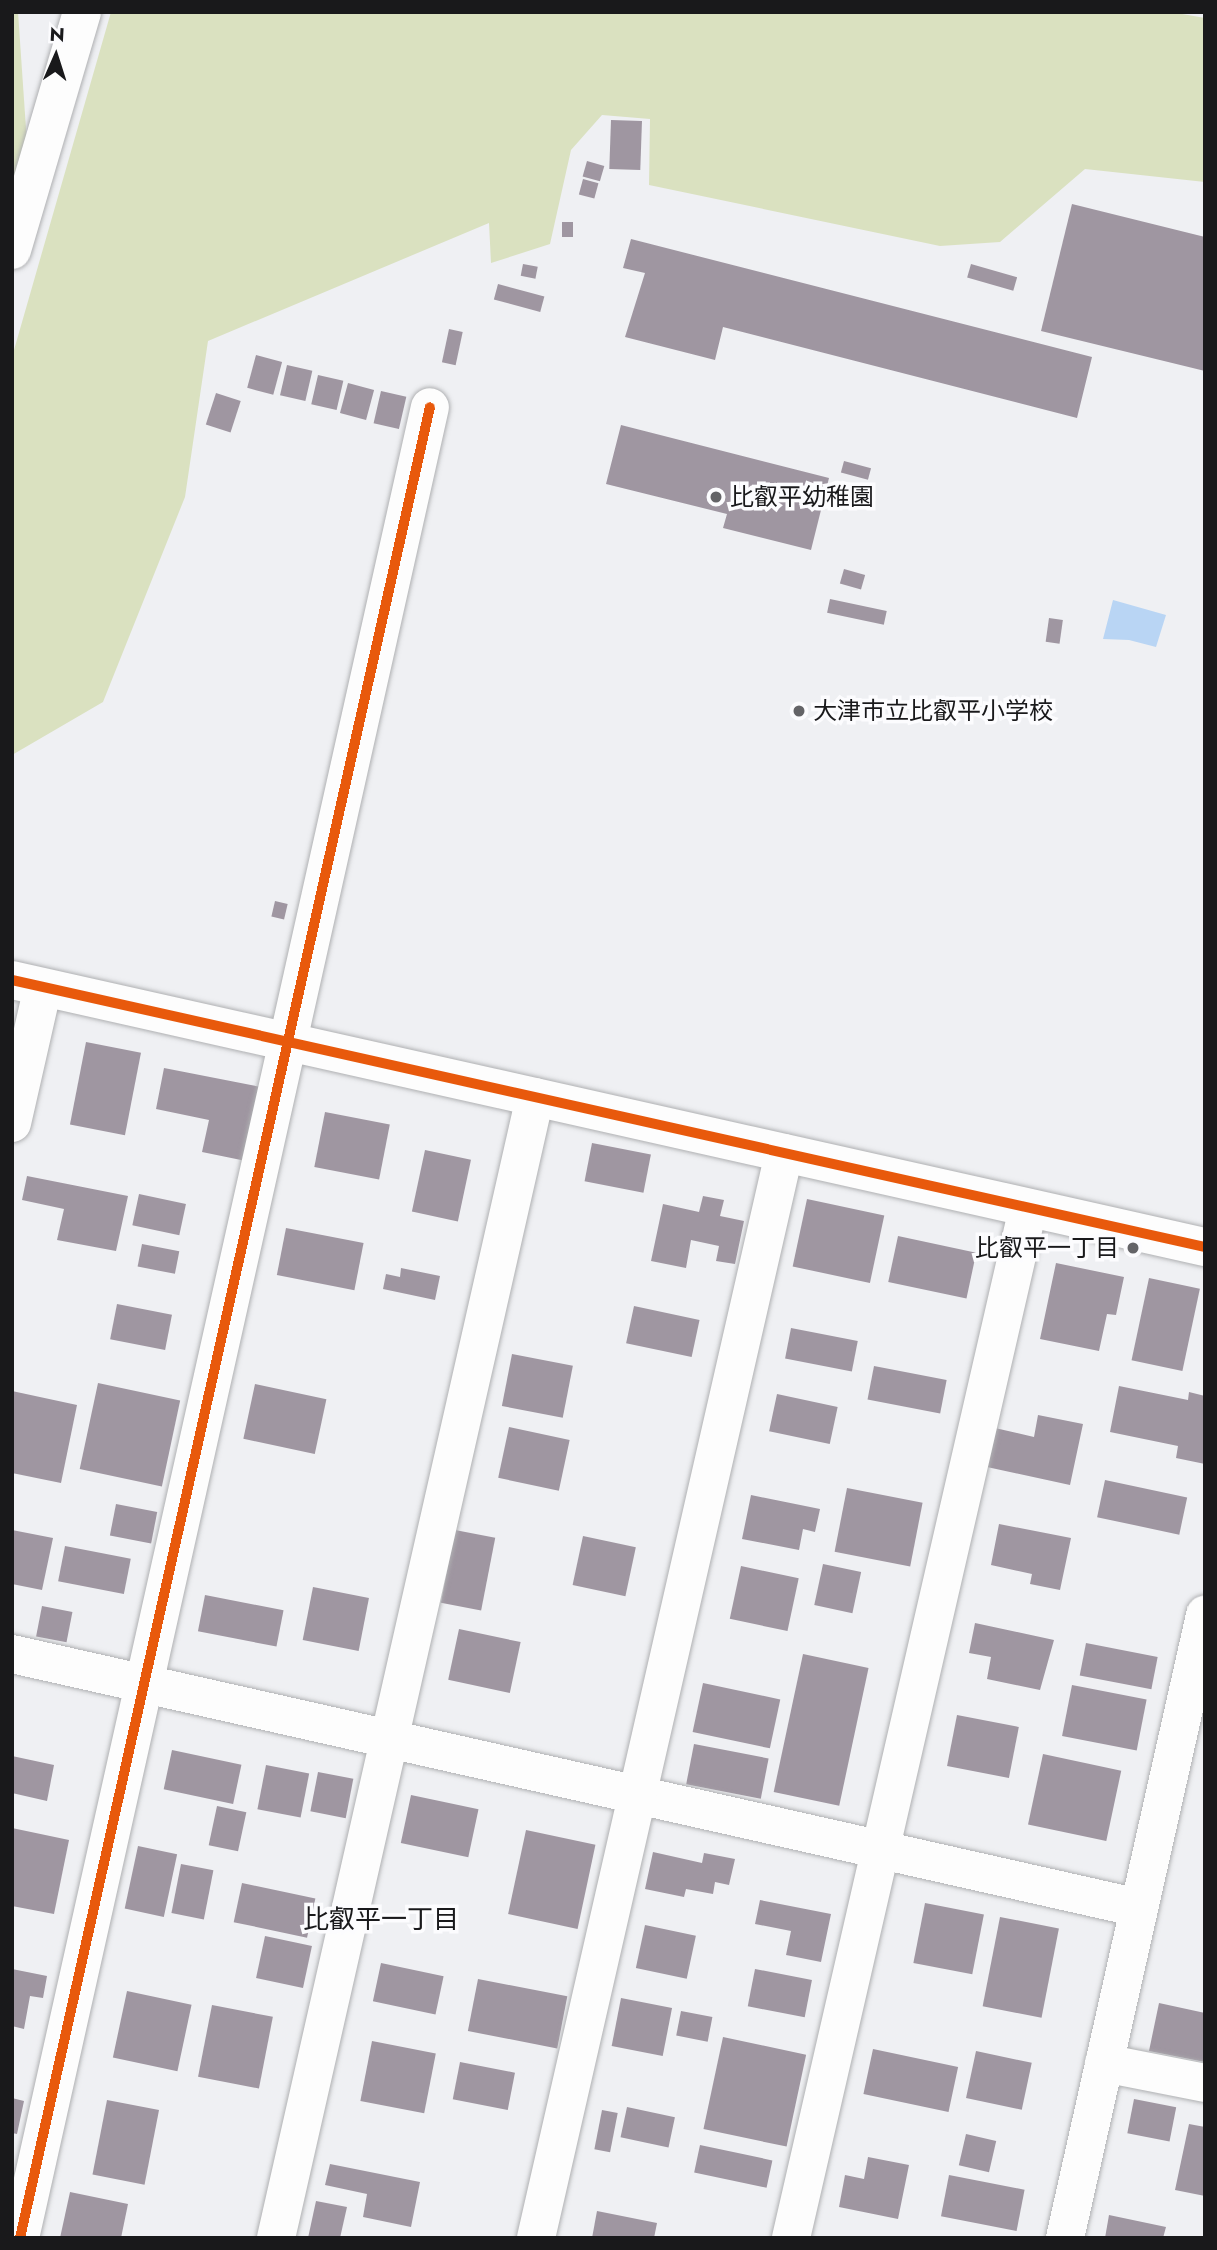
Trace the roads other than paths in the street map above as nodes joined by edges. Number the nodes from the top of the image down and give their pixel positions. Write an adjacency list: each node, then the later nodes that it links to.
1 (82, 12): 2 (street)
2 (12, 250)
3 (430, 407): 5 (street)
4 (28, 983): 5 (street); 7 (street)
5 (288, 1041): 6 (street); 13 (street)
6 (535, 1097): 8 (street); 14 (street)
7 (12, 1123)
8 (784, 1153): 9 (street); 15 (street)
9 (1028, 1208): 10 (street); 16 (street)
10 (1205, 1248)
11 (1205, 1615): 17 (street)
12 (12, 1654): 13 (street)
13 (144, 1684): 14 (street); 20 (street)
14 (389, 1739): 15 (street); 21 (street)
15 (637, 1796): 16 (street); 22 (street)
16 (880, 1850): 17 (street); 23 (street)
17 (1139, 1908): 18 (street)
18 (1104, 2063): 19 (street); 24 (street)
19 (1205, 2083)
20 (20, 2238)
21 (276, 2238)
22 (536, 2238)
23 (791, 2238)
24 (1065, 2238)

